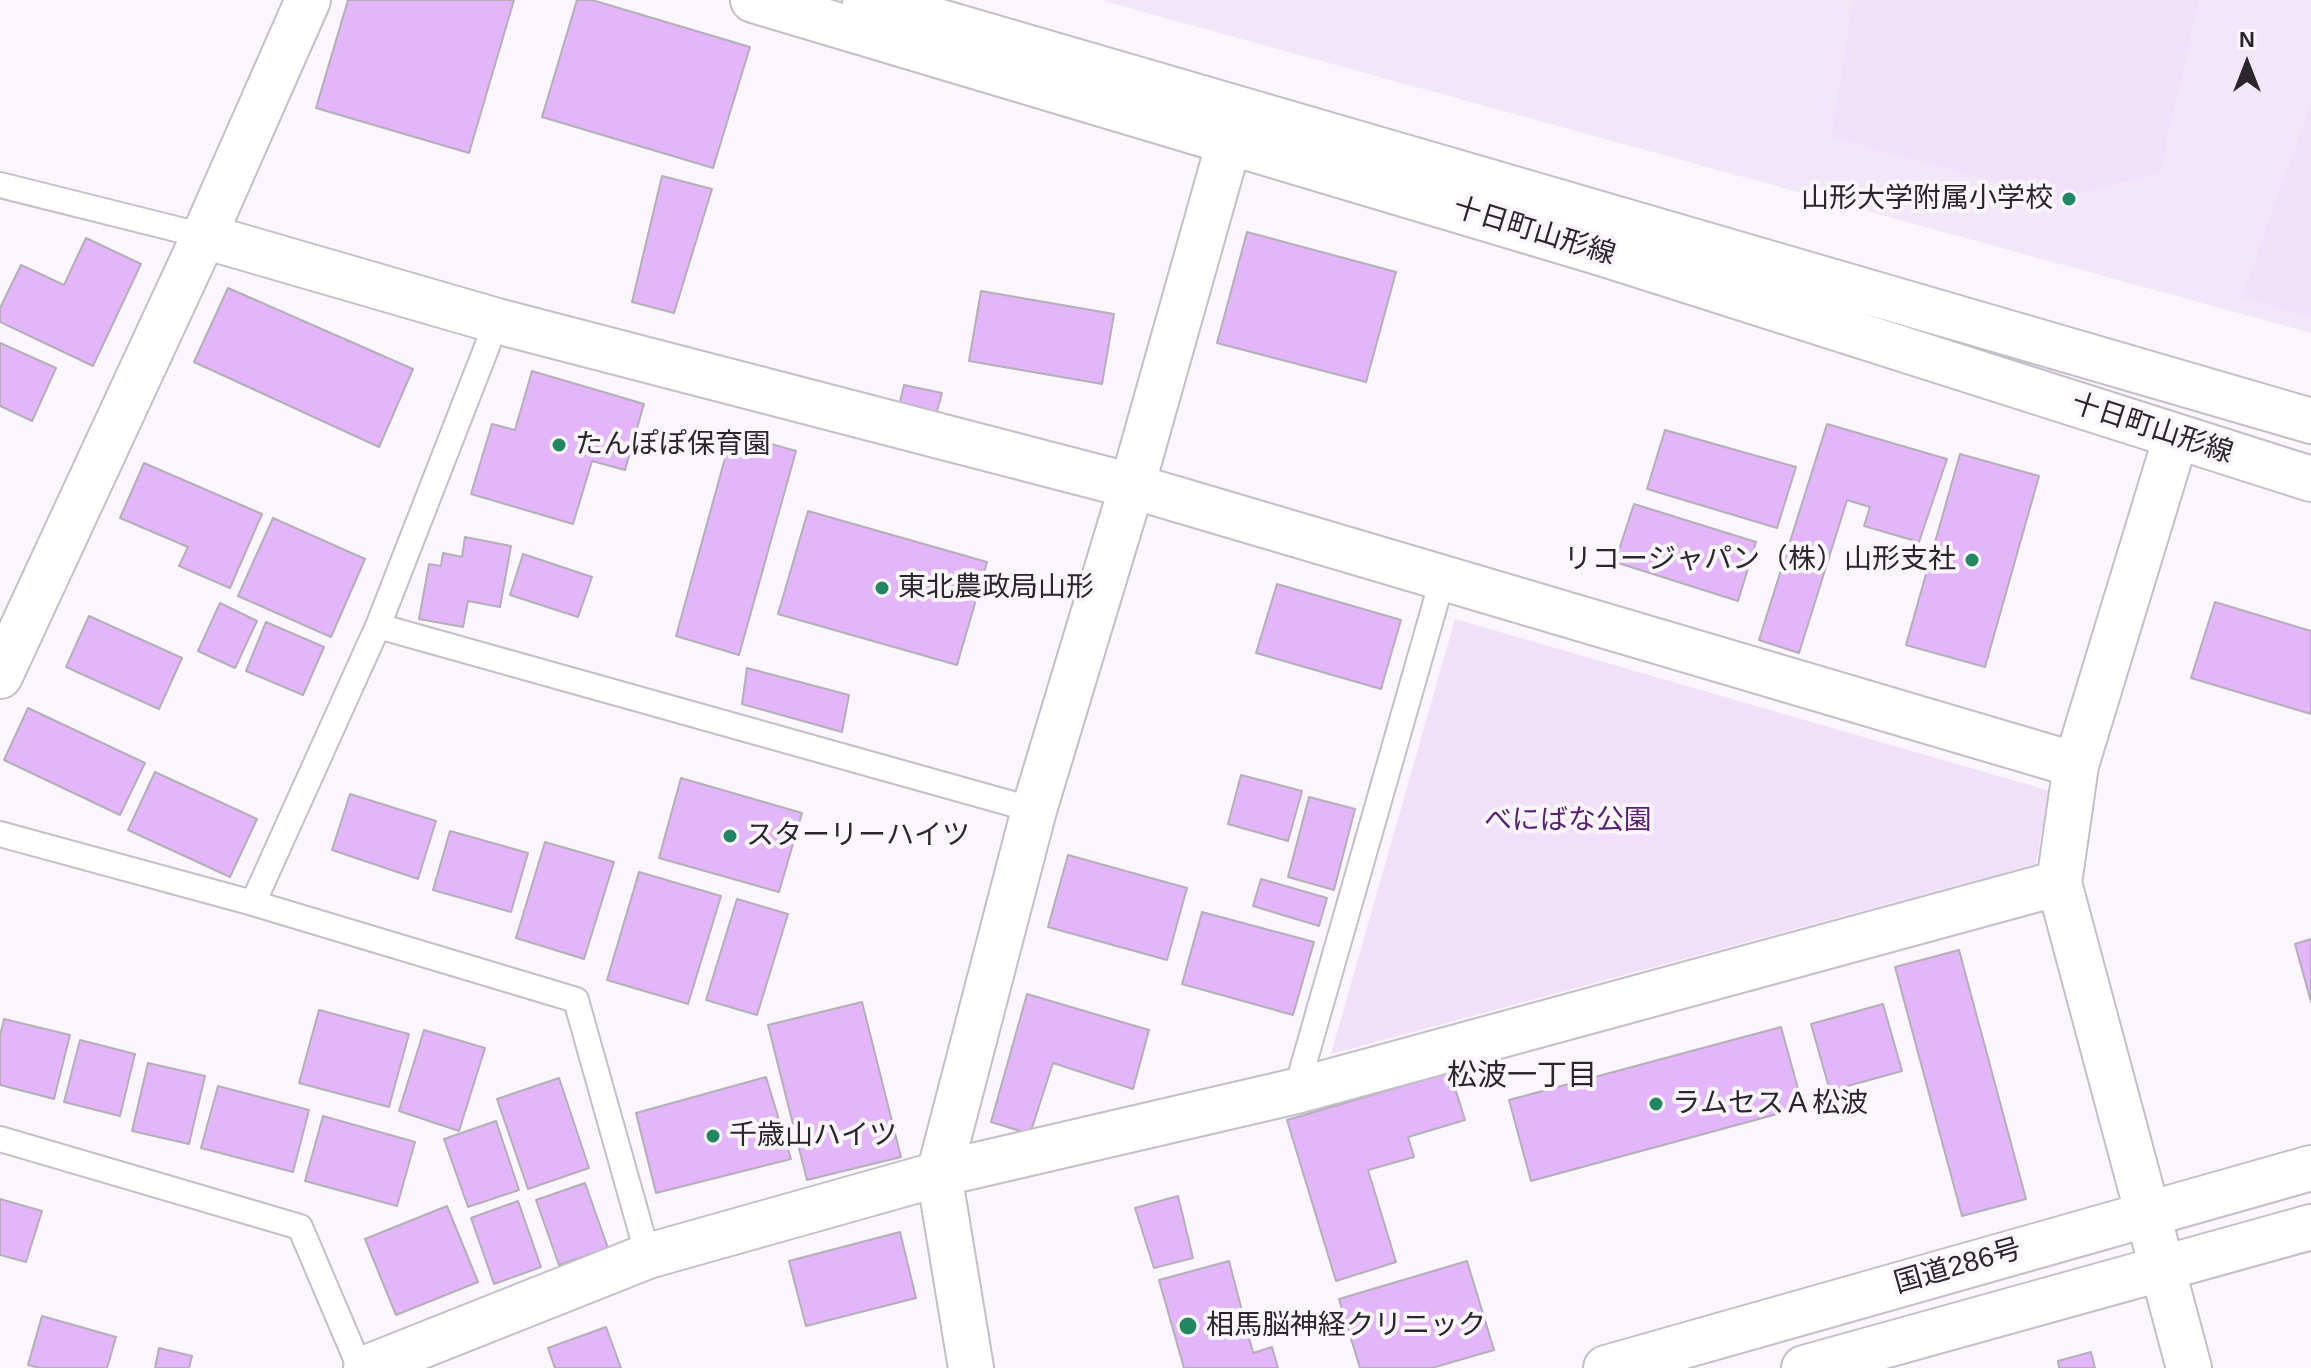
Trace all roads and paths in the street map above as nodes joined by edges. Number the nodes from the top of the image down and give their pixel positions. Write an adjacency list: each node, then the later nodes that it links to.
1 (308, 0): 6 (main road)
2 (753, 0): 4 (main road, 十日町山形線)
3 (865, 0): 8 (main road, 十日町山形線)
4 (1230, 139): 9 (main road, 十日町山形線); 11 (main road)
5 (0, 185): 6 (lane)
6 (204, 236): 7 (main road); 14 (main road)
7 (497, 321): 11 (main road); 13 (lane)
8 (2311, 421)
9 (2176, 437): 10 (main road, 十日町山形線); 15 (main road)
10 (2311, 479)
11 (1132, 486): 12 (main road); 16 (main road)
12 (1443, 577): 15 (main road); 20 (lane)
13 (378, 626): 16 (lane); 19 (lane)
14 (0, 676)
15 (2076, 765): 18 (main road)
16 (1034, 810): 23 (main road)
17 (0, 834): 19 (lane)
18 (2059, 883): 20 (main road); 24 (main road)
19 (253, 903): 26 (lane)
20 (1296, 1091): 23 (main road)
21 (0, 1139): 28 (lane)
22 (2311, 1168): 24 (main road, 国道286号)
23 (939, 1174): 26 (main road); 30 (main road)
24 (2146, 1212): 27 (main road); 31 (main road, 国道286号)
25 (2311, 1227): 27 (main road, 国道286号)
26 (648, 1256): 29 (main road)
27 (2163, 1268): 32 (main road, 国道286号); 33 (main road)
28 (360, 1368)
29 (366, 1368)
30 (971, 1368)
31 (1606, 1368)
32 (1804, 1368)
33 (2189, 1368)

